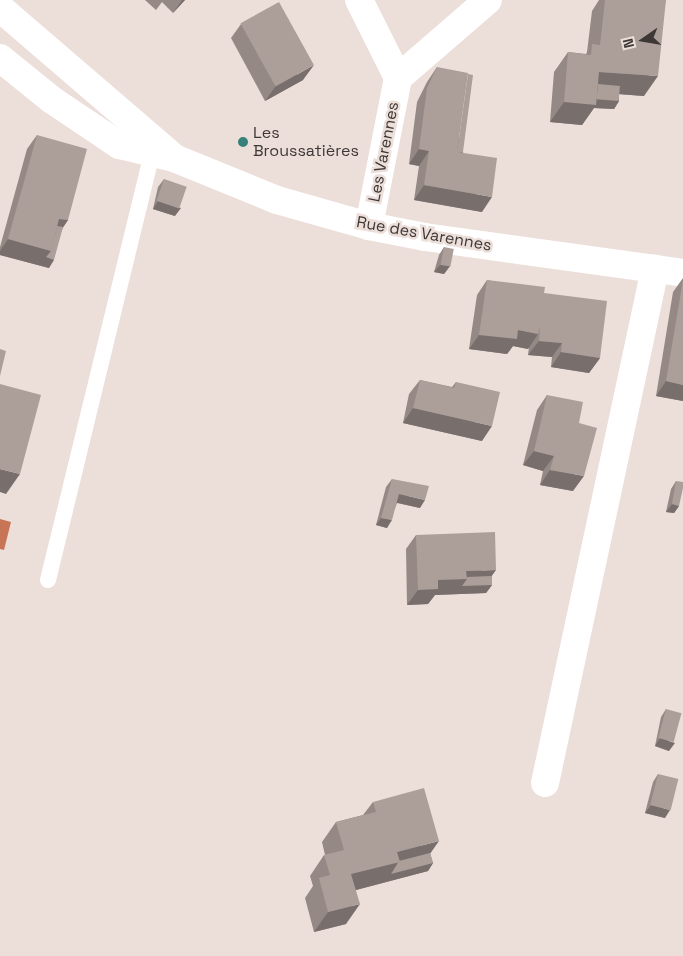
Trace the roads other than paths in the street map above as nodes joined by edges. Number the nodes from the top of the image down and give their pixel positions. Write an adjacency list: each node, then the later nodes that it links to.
1 (359, 0): 6 (street, Les Varennes)
2 (488, 0): 6 (street, Les Varennes)
3 (0, 8): 4 (street, Rue des Varennes)
4 (33, 37): 5 (street); 7 (street, Rue des Varennes)
5 (2, 65): 7 (street, Rue des Varennes)
6 (398, 78): 8 (street, Les Varennes)
7 (160, 150): 8 (street, Rue des Varennes); 11 (lane)
8 (369, 226): 9 (street, Rue des Varennes)
9 (656, 269): 10 (street, Rue des Varennes); 12 (street)
10 (683, 273)
11 (48, 580)
12 (545, 783)

